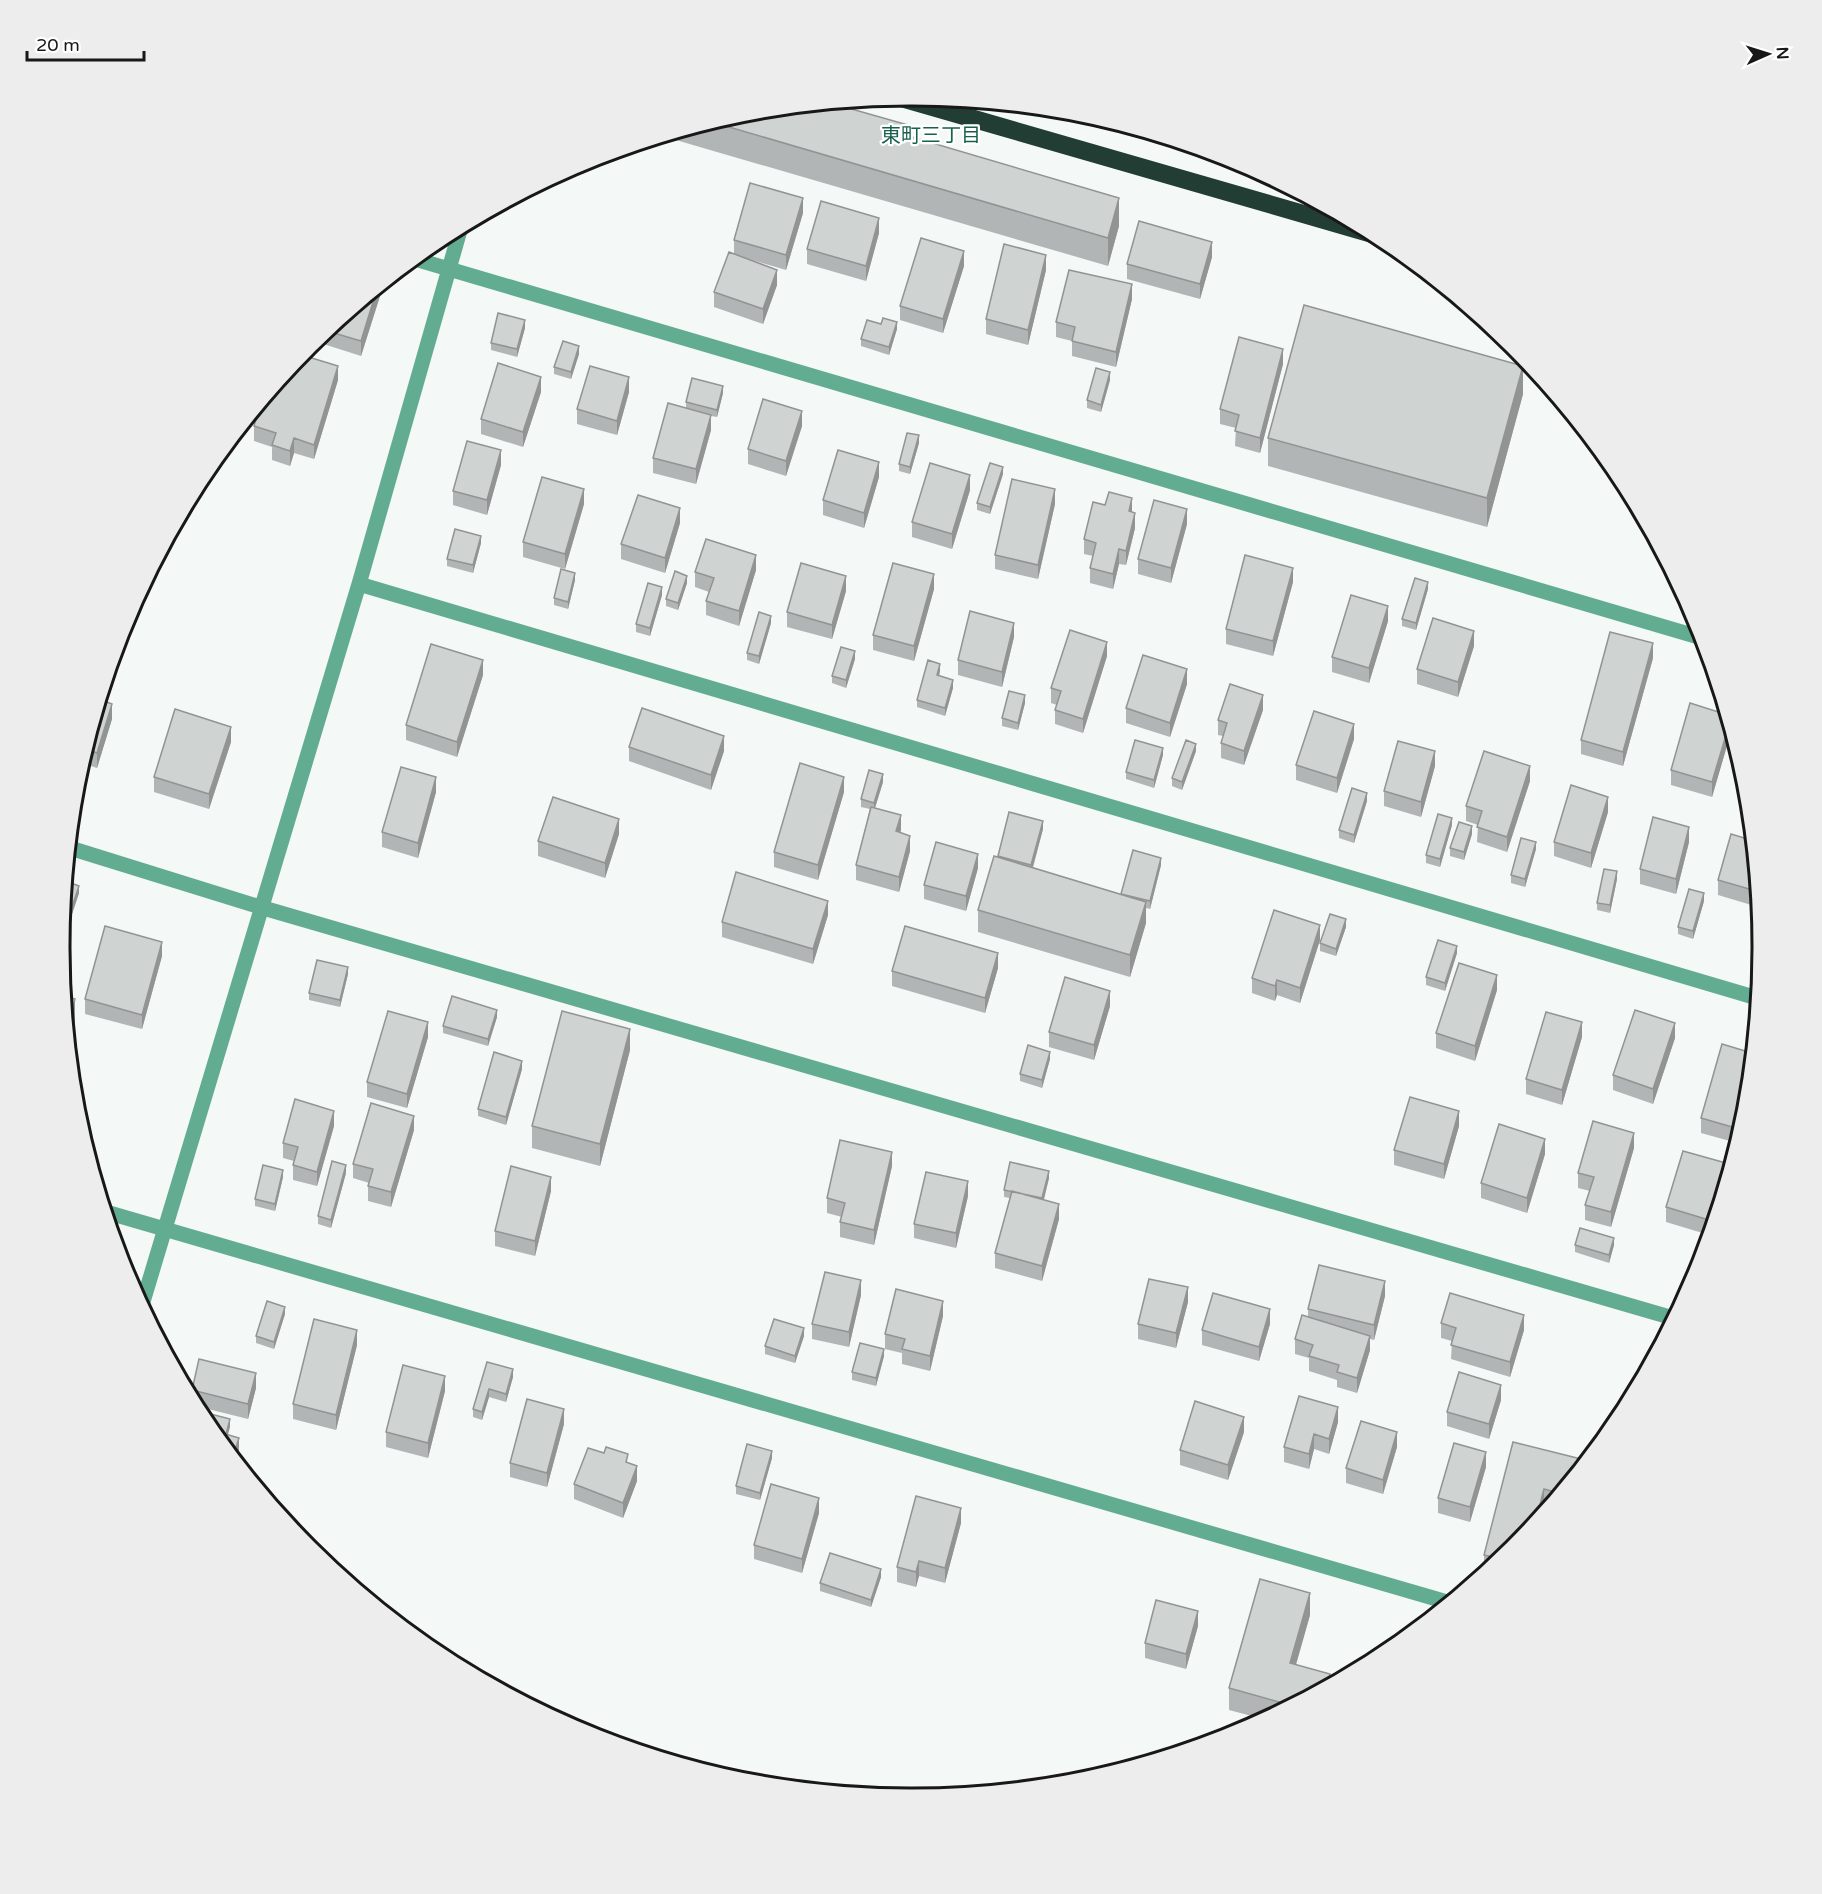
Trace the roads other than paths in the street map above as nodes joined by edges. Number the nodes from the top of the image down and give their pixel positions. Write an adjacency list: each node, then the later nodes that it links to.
1 (932, 107): 2 (highway)
2 (1340, 225)
3 (458, 240): 5 (street)
4 (425, 262): 5 (street)
5 (450, 269): 6 (street); 7 (street)
6 (359, 584): 9 (street); 10 (street)
7 (1692, 635)
8 (77, 850): 9 (street)
9 (260, 906): 12 (street); 14 (street)
10 (1750, 996)
11 (114, 1214): 12 (street)
12 (165, 1229): 13 (street); 15 (street)
13 (145, 1294)
14 (1666, 1316)
15 (1440, 1600)

